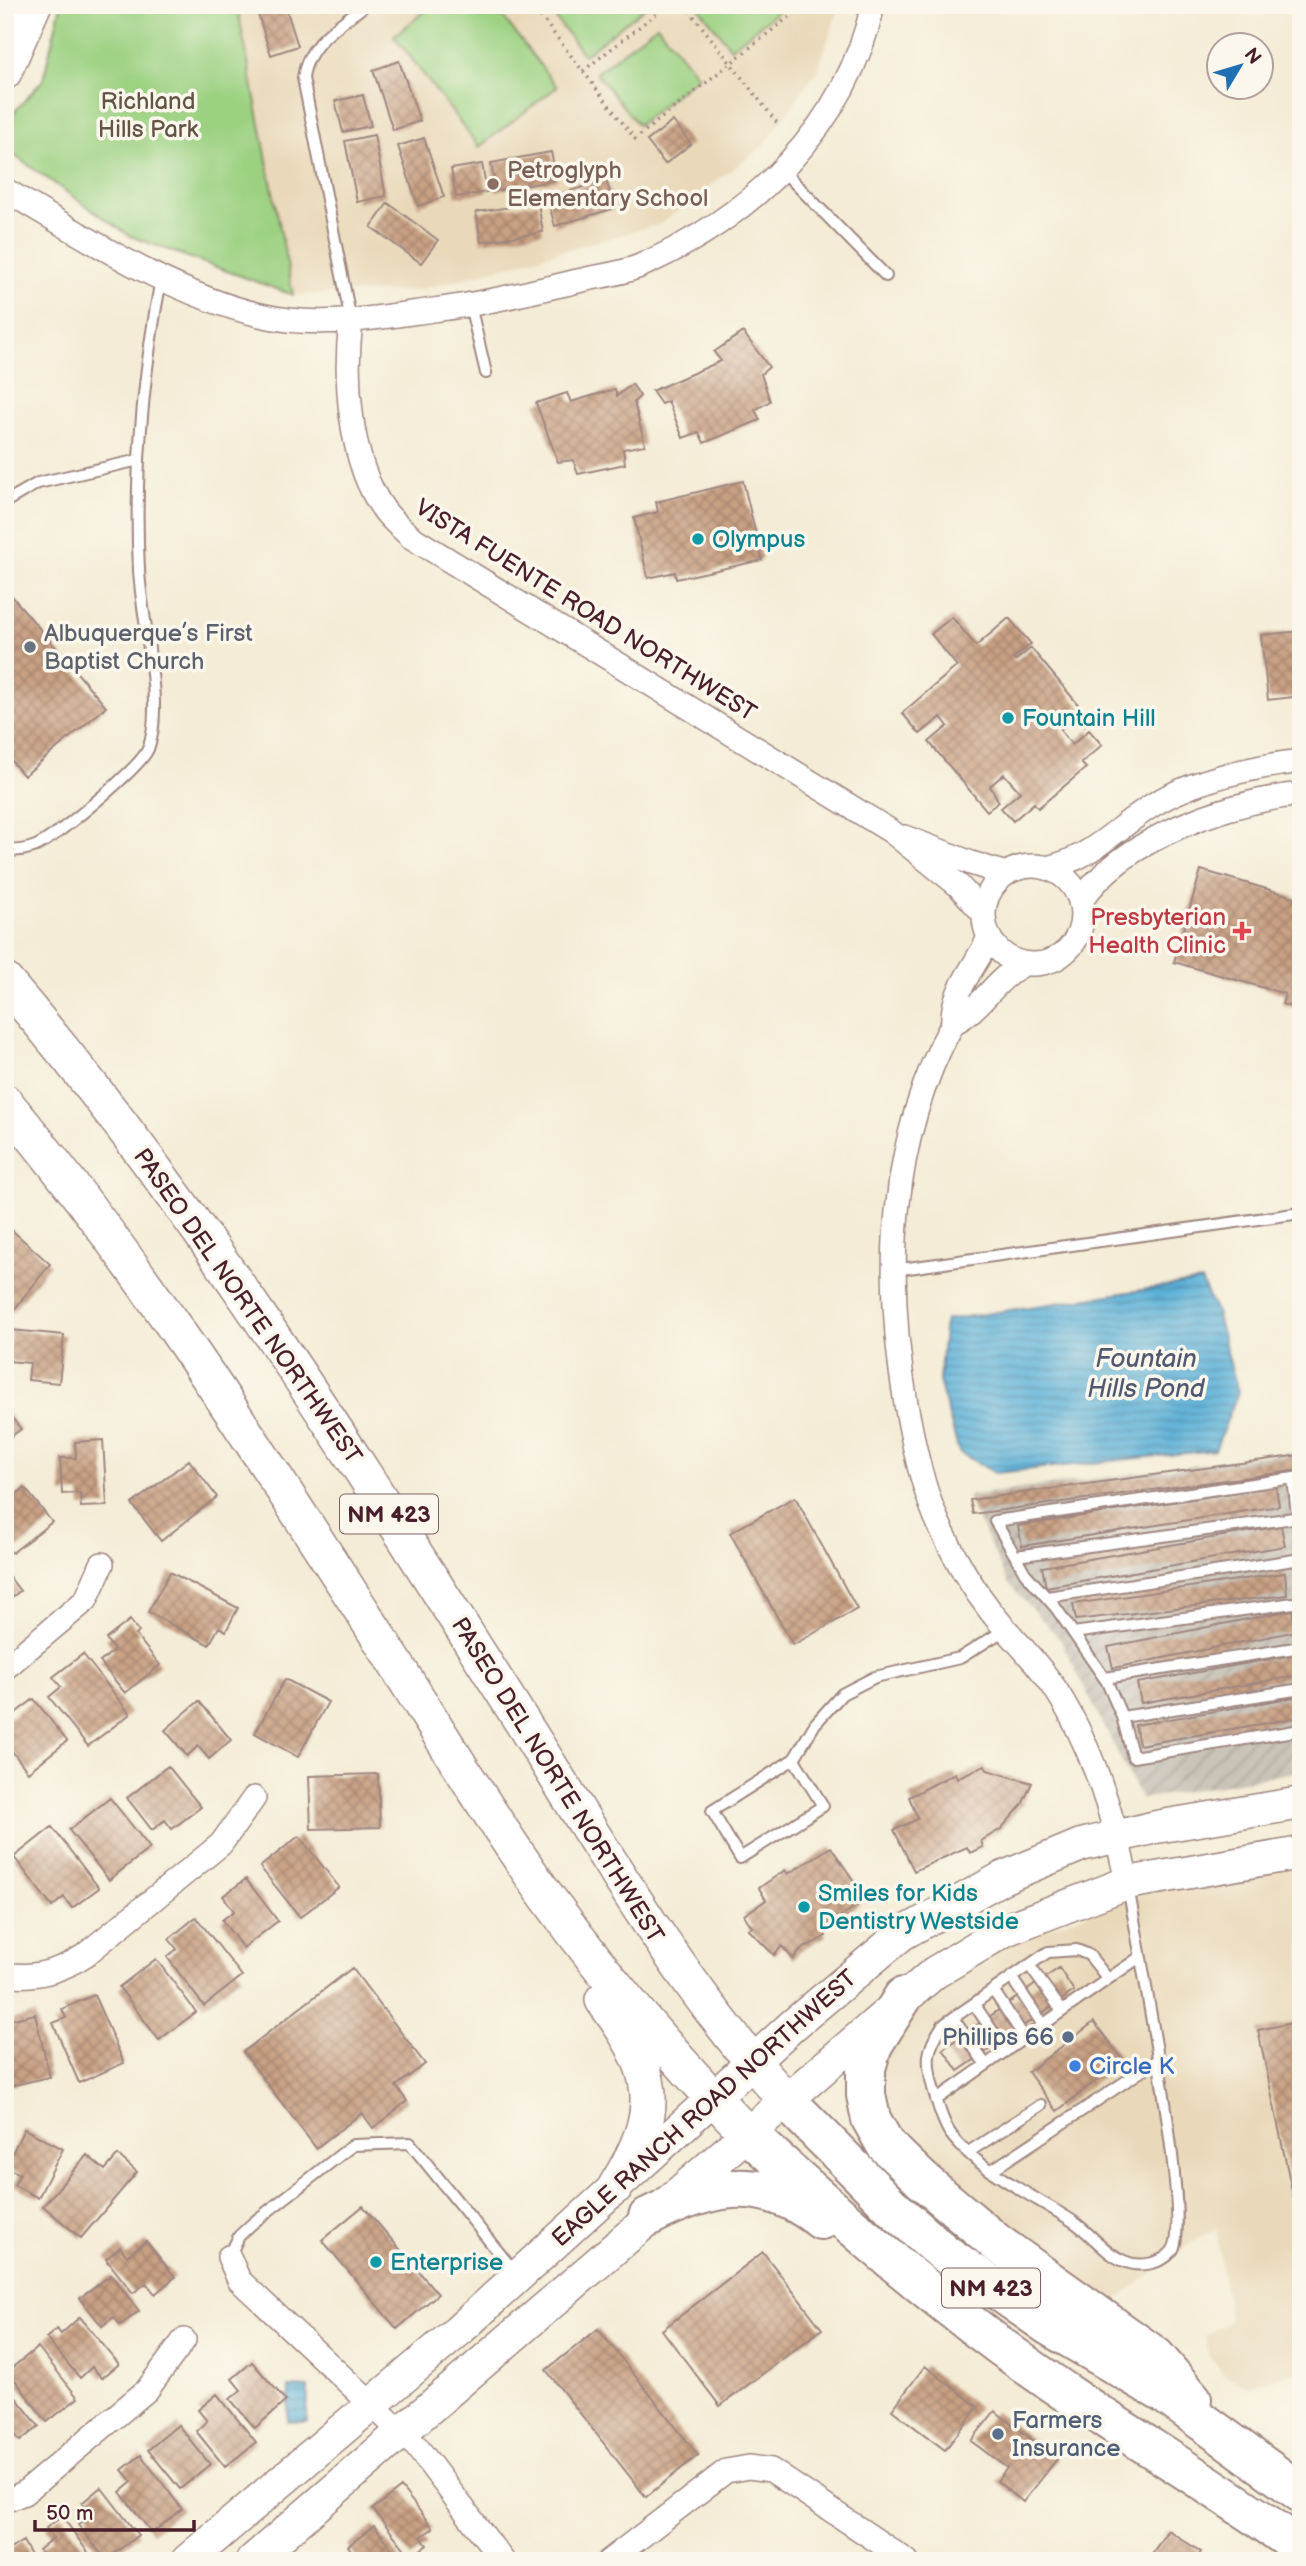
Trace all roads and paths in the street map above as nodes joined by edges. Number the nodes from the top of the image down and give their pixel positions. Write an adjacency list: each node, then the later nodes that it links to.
1 (35, 5): 10 (street)
2 (365, 5): 17 (lane)
3 (532, 5): 9 (path)
4 (667, 5): 9 (path)
5 (685, 5): 8 (path)
6 (789, 5): 8 (path)
7 (873, 5): 12 (street)
8 (730, 63): 9 (path); 11 (path)
9 (583, 71)
10 (5, 73)
11 (778, 124)
12 (783, 172): 14 (lane); 16 (street)
13 (5, 190): 15 (street)
14 (886, 276)
15 (162, 279): 17 (street); 19 (lane)
16 (470, 305): 17 (street); 18 (lane)
17 (351, 321): 23 (street, VISTA FUENTE ROAD NORTHWEST)
18 (486, 373)
19 (138, 460): 20 (lane); 24 (lane)
20 (5, 502)
21 (1301, 761): 25 (street)
22 (1301, 794): 27 (street)
23 (892, 832): 26 (street, VISTA FUENTE ROAD NORTHWEST); 28 (street, VISTA FUENTE ROAD NORTHWEST)
24 (5, 851)
25 (1046, 868): 26 (street); 27 (street)
26 (1006, 874): 28 (street)
27 (1080, 902): 30 (street)
28 (984, 914): 29 (street)
29 (989, 937): 30 (street); 32 (street)
30 (1024, 964): 32 (street)
31 (5, 981): 73 (main road, PASEO DEL NORTE NORTHWEST / NM 423)
32 (953, 1023): 35 (street)
33 (5, 1101): 55 (main road, NM 423)
34 (1301, 1213): 35 (lane)
35 (894, 1269): 44 (street)
36 (1297, 1477): 37 (lane); 39 (lane)
37 (1299, 1517): 38 (lane); 39 (lane)
38 (1301, 1552)
39 (1016, 1556): 42 (lane)
40 (1301, 1559): 42 (lane)
41 (102, 1564): 47 (street)
42 (1047, 1597): 45 (lane)
43 (1301, 1602): 45 (lane)
44 (1006, 1629): 52 (lane); 56 (street)
45 (1073, 1633): 48 (lane)
46 (1301, 1647): 48 (lane)
47 (5, 1668)
48 (1105, 1678): 50 (lane)
49 (1301, 1689): 50 (lane)
50 (1122, 1717): 51 (lane)
51 (1301, 1730)
52 (794, 1759): 52 (lane)
53 (254, 1798): 61 (street)
54 (1301, 1803): 56 (street, EAGLE RANCH ROAD NORTHWEST)
55 (504, 1832): 75 (main road, NM 423); 82 (main road)
56 (1118, 1835): 58 (street); 73 (street, EAGLE RANCH ROAD NORTHWEST)
57 (1301, 1853): 58 (street, EAGLE RANCH ROAD NORTHWEST)
58 (1127, 1883): 59 (lane); 65 (street, EAGLE RANCH ROAD NORTHWEST)
59 (1140, 1957): 63 (lane); 72 (lane)
60 (1029, 1965): 62 (lane); 63 (lane); 67 (lane)
61 (5, 1974)
62 (1011, 1977): 64 (lane); 69 (lane)
63 (1108, 1979): 67 (lane)
64 (993, 1990): 66 (lane); 70 (lane)
65 (903, 1997): 76 (street, EAGLE RANCH ROAD NORTHWEST); 90 (highway)
66 (974, 2004): 68 (lane); 71 (lane)
67 (1062, 2011): 69 (lane)
68 (953, 2018): 74 (lane); 77 (lane)
69 (1043, 2025): 70 (lane)
70 (1025, 2038): 71 (lane)
71 (1006, 2051): 74 (lane)
72 (1158, 2060): 81 (lane); 81 (lane)
73 (751, 2062): 75 (street, EAGLE RANCH ROAD NORTHWEST); 76 (main road, NM 423)
74 (985, 2065): 77 (lane)
75 (712, 2097): 79 (main road, NM 423); 82 (street, EAGLE RANCH ROAD NORTHWEST)
76 (786, 2100): 79 (street, EAGLE RANCH ROAD NORTHWEST); 90 (highway, NM 423)
77 (936, 2100): 80 (lane)
78 (1041, 2105): 80 (lane)
79 (747, 2133): 83 (street, EAGLE RANCH ROAD NORTHWEST); 87 (highway, NM 423)
80 (970, 2151): 81 (lane)
81 (992, 2170)
82 (615, 2186): 85 (street, EAGLE RANCH ROAD NORTHWEST)
83 (648, 2217): 87 (highway); 89 (street, EAGLE RANCH ROAD NORTHWEST)
84 (229, 2257): 85 (lane); 88 (street)
85 (517, 2276): 88 (street, EAGLE RANCH ROAD NORTHWEST)
86 (184, 2340): 94 (street)
87 (1000, 2346): 95 (highway, NM 423)
88 (371, 2403): 89 (street); 96 (street, EAGLE RANCH ROAD NORTHWEST)
89 (400, 2430): 97 (street, EAGLE RANCH ROAD NORTHWEST); 98 (street)
90 (1226, 2437): 91 (highway, NM 423)
91 (1264, 2466): 92 (highway); 93 (highway, NM 423)
92 (1301, 2484)
93 (1301, 2493)
94 (5, 2501)
95 (1301, 2548)
96 (187, 2561)
97 (252, 2561)
98 (503, 2561)
99 (609, 2561): 100 (street)
100 (908, 2561)

